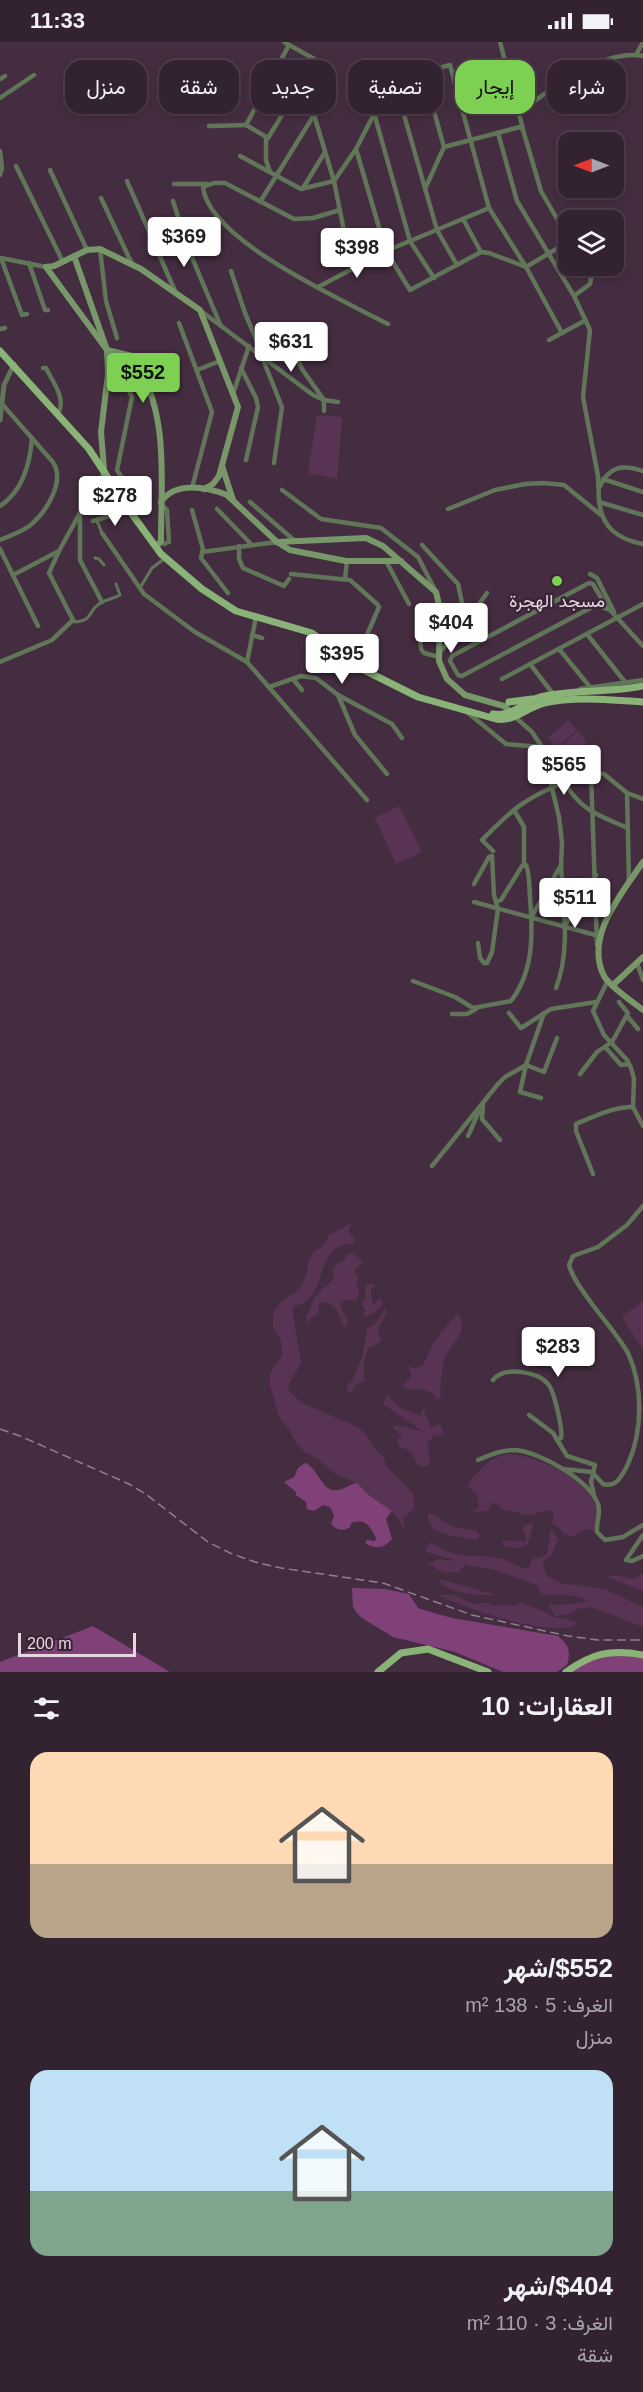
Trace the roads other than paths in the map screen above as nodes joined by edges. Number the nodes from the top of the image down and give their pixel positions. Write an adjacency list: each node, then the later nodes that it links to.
1 (284, 42): 4 (street)
2 (500, 42): 8 (street)
3 (643, 42): 5 (street)
4 (290, 45): 7 (street); 20 (street)
5 (636, 55): 6 (street); 12 (street)
6 (643, 56)
7 (316, 60)
8 (505, 60)
9 (443, 67): 25 (street)
10 (34, 75): 11 (street)
11 (0, 98)
12 (535, 102)
13 (283, 114): 24 (street)
14 (374, 114): 27 (street)
15 (374, 114): 51 (street)
16 (404, 114): 41 (street)
17 (435, 114): 26 (street)
18 (519, 114): 22 (street)
19 (314, 116): 29 (street); 35 (street)
20 (246, 125): 21 (street); 24 (street)
21 (209, 126)
22 (523, 130): 23 (street); 48 (street)
23 (498, 133): 25 (street); 57 (street)
24 (266, 137): 33 (street)
25 (472, 140): 26 (street); 45 (street)
26 (444, 147): 41 (street)
27 (356, 149): 37 (street); 55 (street)
28 (0, 152): 34 (street)
29 (325, 152): 37 (street); 40 (street)
30 (240, 156): 33 (street)
31 (16, 166): 60 (street)
32 (50, 170): 54 (street)
33 (270, 172): 35 (street)
34 (0, 175)
35 (277, 176): 40 (street); 44 (street)
36 (127, 181): 70 (street)
37 (334, 181): 40 (street); 46 (street)
38 (174, 184): 39 (street)
39 (209, 184): 44 (street); 69 (street)
40 (303, 188)
41 (425, 189): 49 (street)
42 (101, 198): 62 (street)
43 (173, 201): 78 (street)
44 (260, 202): 46 (street)
45 (489, 208): 47 (street); 65 (street)
46 (340, 210): 50 (street)
47 (463, 219): 49 (street); 56 (street)
48 (558, 222)
49 (437, 230): 51 (street); 63 (street)
50 (344, 231)
51 (410, 241): 55 (street); 68 (street)
52 (558, 247): 57 (street)
53 (100, 249): 54 (main road); 62 (main road); 81 (street)
54 (87, 250): 58 (main road)
55 (386, 251): 68 (street); 69 (street)
56 (481, 252): 63 (street); 65 (street)
57 (549, 254): 65 (street); 71 (street)
58 (74, 256): 60 (main road); 84 (main road)
59 (1, 258): 61 (street); 74 (street)
60 (63, 261): 64 (main road)
61 (29, 264): 64 (street); 72 (street)
62 (132, 264): 70 (main road)
63 (457, 265): 68 (street)
64 (45, 267): 84 (main road)
65 (526, 267): 80 (street)
66 (231, 271): 86 (street)
67 (589, 276): 71 (street)
68 (434, 278)
69 (318, 287): 77 (street)
70 (176, 293): 73 (main road)
71 (574, 296): 75 (street)
72 (48, 310)
73 (200, 310): 78 (street); 87 (main road)
74 (27, 314)
75 (586, 320): 80 (street); 108 (street)
76 (179, 323): 91 (street)
77 (388, 324)
78 (220, 325): 83 (street)
79 (283, 328): 95 (street)
80 (562, 333): 82 (street)
81 (117, 338)
82 (549, 340)
83 (249, 346): 86 (street); 90 (street)
84 (107, 350): 105 (main road); 107 (street); 113 (main road)
85 (0, 351): 88 (main road)
86 (263, 357): 95 (street); 103 (street)
87 (220, 361): 91 (street); 92 (main road)
88 (14, 364): 97 (street); 99 (main road)
89 (43, 368): 99 (street)
90 (242, 368): 93 (street); 102 (street)
91 (197, 370): 109 (street)
92 (227, 378): 93 (street); 94 (main road)
93 (238, 378): 94 (street)
94 (233, 394): 104 (main road)
95 (324, 399): 96 (street); 98 (street)
96 (338, 402)
97 (2, 404): 100 (street); 101 (street)
98 (324, 411)
99 (58, 413): 105 (main road)
100 (0, 418)
101 (32, 438): 117 (street); 127 (street)
102 (246, 460)
103 (274, 463)
104 (222, 466): 110 (main road); 116 (main road)
105 (105, 471): 120 (main road); 122 (street)
106 (643, 471): 108 (street)
107 (122, 478)
108 (600, 478): 112 (street); 115 (street)
109 (192, 489): 110 (main road); 113 (main road)
110 (204, 489): 116 (main road)
111 (282, 490): 149 (street)
112 (643, 492)
113 (161, 502): 130 (main road)
114 (250, 502): 129 (street)
115 (599, 502): 123 (street); 124 (street)
116 (234, 503): 128 (main road)
117 (0, 506)
118 (217, 509): 132 (street)
119 (448, 509): 123 (street)
120 (129, 510): 125 (street); 130 (main road)
121 (192, 510): 137 (street)
122 (80, 512): 136 (street); 152 (street)
123 (601, 515): 131 (street)
124 (643, 515)
125 (95, 521): 126 (street)
126 (102, 533): 148 (street)
127 (0, 540)
128 (277, 542): 129 (main road); 132 (street); 140 (main road)
129 (295, 542): 142 (main road)
130 (158, 544): 138 (main road)
131 (643, 544)
132 (252, 545): 134 (street)
133 (422, 545): 160 (street)
134 (239, 546): 137 (street); 146 (street)
135 (0, 549): 145 (street)
136 (59, 550): 145 (street); 159 (street)
137 (202, 552): 150 (street)
138 (165, 557): 148 (street); 157 (main road)
139 (95, 558): 143 (street)
140 (347, 561): 141 (main road); 146 (street)
141 (386, 561): 142 (main road); 153 (street)
142 (402, 561): 149 (main road)
143 (104, 565)
144 (590, 574): 158 (street)
145 (13, 575): 161 (street)
146 (345, 579): 166 (street)
147 (116, 584): 152 (street)
148 (140, 588): 170 (street)
149 (436, 592): 168 (main road)
150 (228, 593)
151 (487, 593): 160 (street)
152 (102, 602): 159 (street)
153 (408, 604)
154 (643, 604): 158 (street)
155 (607, 608): 155 (street); 158 (street)
156 (419, 611): 168 (street)
157 (256, 617): 163 (street); 185 (main road)
158 (617, 617): 162 (street); 165 (street)
159 (73, 620): 169 (street)
160 (466, 622): 168 (street)
161 (38, 626)
162 (587, 634): 167 (street); 175 (street)
163 (252, 635): 164 (street); 170 (street)
164 (262, 638)
165 (643, 646)
166 (361, 649)
167 (559, 649): 171 (street); 178 (street)
168 (439, 655): 184 (main road)
169 (0, 662)
170 (247, 662): 177 (street)
171 (530, 664): 173 (street); 181 (street)
172 (293, 679): 177 (street); 179 (street); 180 (street)
173 (502, 679)
174 (643, 680): 175 (street)
175 (626, 682): 178 (street)
176 (643, 686): 181 (main road)
177 (269, 687): 196 (street)
178 (590, 687): 181 (street)
179 (302, 690)
180 (338, 695): 188 (street); 190 (street)
181 (557, 695): 182 (main road)
182 (534, 699): 184 (main road); 186 (main road)
183 (643, 702): 186 (main road)
184 (507, 704): 186 (main road); 187 (main road)
185 (469, 711): 186 (main road); 187 (main road); 189 (street)
186 (516, 713): 187 (main road); 189 (street)
187 (502, 715)
188 (402, 738)
189 (542, 747): 193 (street)
190 (387, 774)
191 (591, 774): 192 (street); 194 (street); 198 (street)
192 (566, 783): 193 (street); 198 (street)
193 (553, 789): 197 (street); 203 (street)
194 (627, 793): 195 (street); 199 (street)
195 (643, 799)
196 (368, 800)
197 (514, 810): 200 (street); 202 (street)
198 (593, 812): 199 (street); 204 (street)
199 (628, 828): 205 (street)
200 (493, 851)
201 (643, 862): 205 (main road)
202 (525, 865): 208 (street); 210 (street)
203 (561, 865): 210 (street); 211 (street)
204 (596, 875): 211 (street); 212 (street)
205 (629, 882): 212 (main road)
206 (474, 884): 208 (street)
207 (474, 902): 209 (street)
208 (496, 902): 209 (street)
209 (498, 909): 210 (street); 213 (street)
210 (532, 917): 211 (street); 220 (street)
211 (564, 927): 212 (street); 219 (street)
212 (599, 936): 218 (main road)
213 (478, 943)
214 (643, 957): 215 (main road)
215 (637, 963): 216 (street); 218 (main road)
216 (643, 980)
217 (413, 981): 224 (street)
218 (610, 982): 221 (street); 225 (main road)
219 (556, 988)
220 (511, 1001): 223 (street); 224 (street)
221 (596, 1002): 227 (street); 232 (street)
222 (619, 1002): 229 (street)
223 (516, 1006)
224 (478, 1008): 228 (street)
225 (643, 1010)
226 (509, 1013): 227 (street)
227 (544, 1013): 235 (street)
228 (452, 1014)
229 (628, 1017): 230 (street); 232 (street)
230 (638, 1029)
231 (557, 1038): 235 (street)
232 (612, 1042): 233 (street); 234 (street)
233 (606, 1048): 234 (street); 236 (street)
234 (629, 1064): 239 (street)
235 (526, 1065): 237 (street); 238 (street)
236 (579, 1074)
237 (541, 1098)
238 (483, 1103): 241 (street); 242 (street); 243 (street)
239 (633, 1107): 240 (street); 244 (street)
240 (643, 1126)
241 (468, 1136)
242 (500, 1140)
243 (432, 1166)
244 (593, 1174)
245 (643, 1206): 251 (street)
246 (493, 1380): 248 (street)
247 (529, 1415): 248 (street)
248 (557, 1440): 251 (street)
249 (478, 1460): 250 (street)
250 (563, 1469): 251 (street); 252 (street)
251 (592, 1472): 252 (street)
252 (595, 1497): 253 (street)
253 (643, 1526)
254 (643, 1535): 255 (street)
255 (643, 1556)
256 (643, 1655): 259 (main road)
257 (378, 1672): 258 (main road)
258 (488, 1672)
259 (566, 1672)

